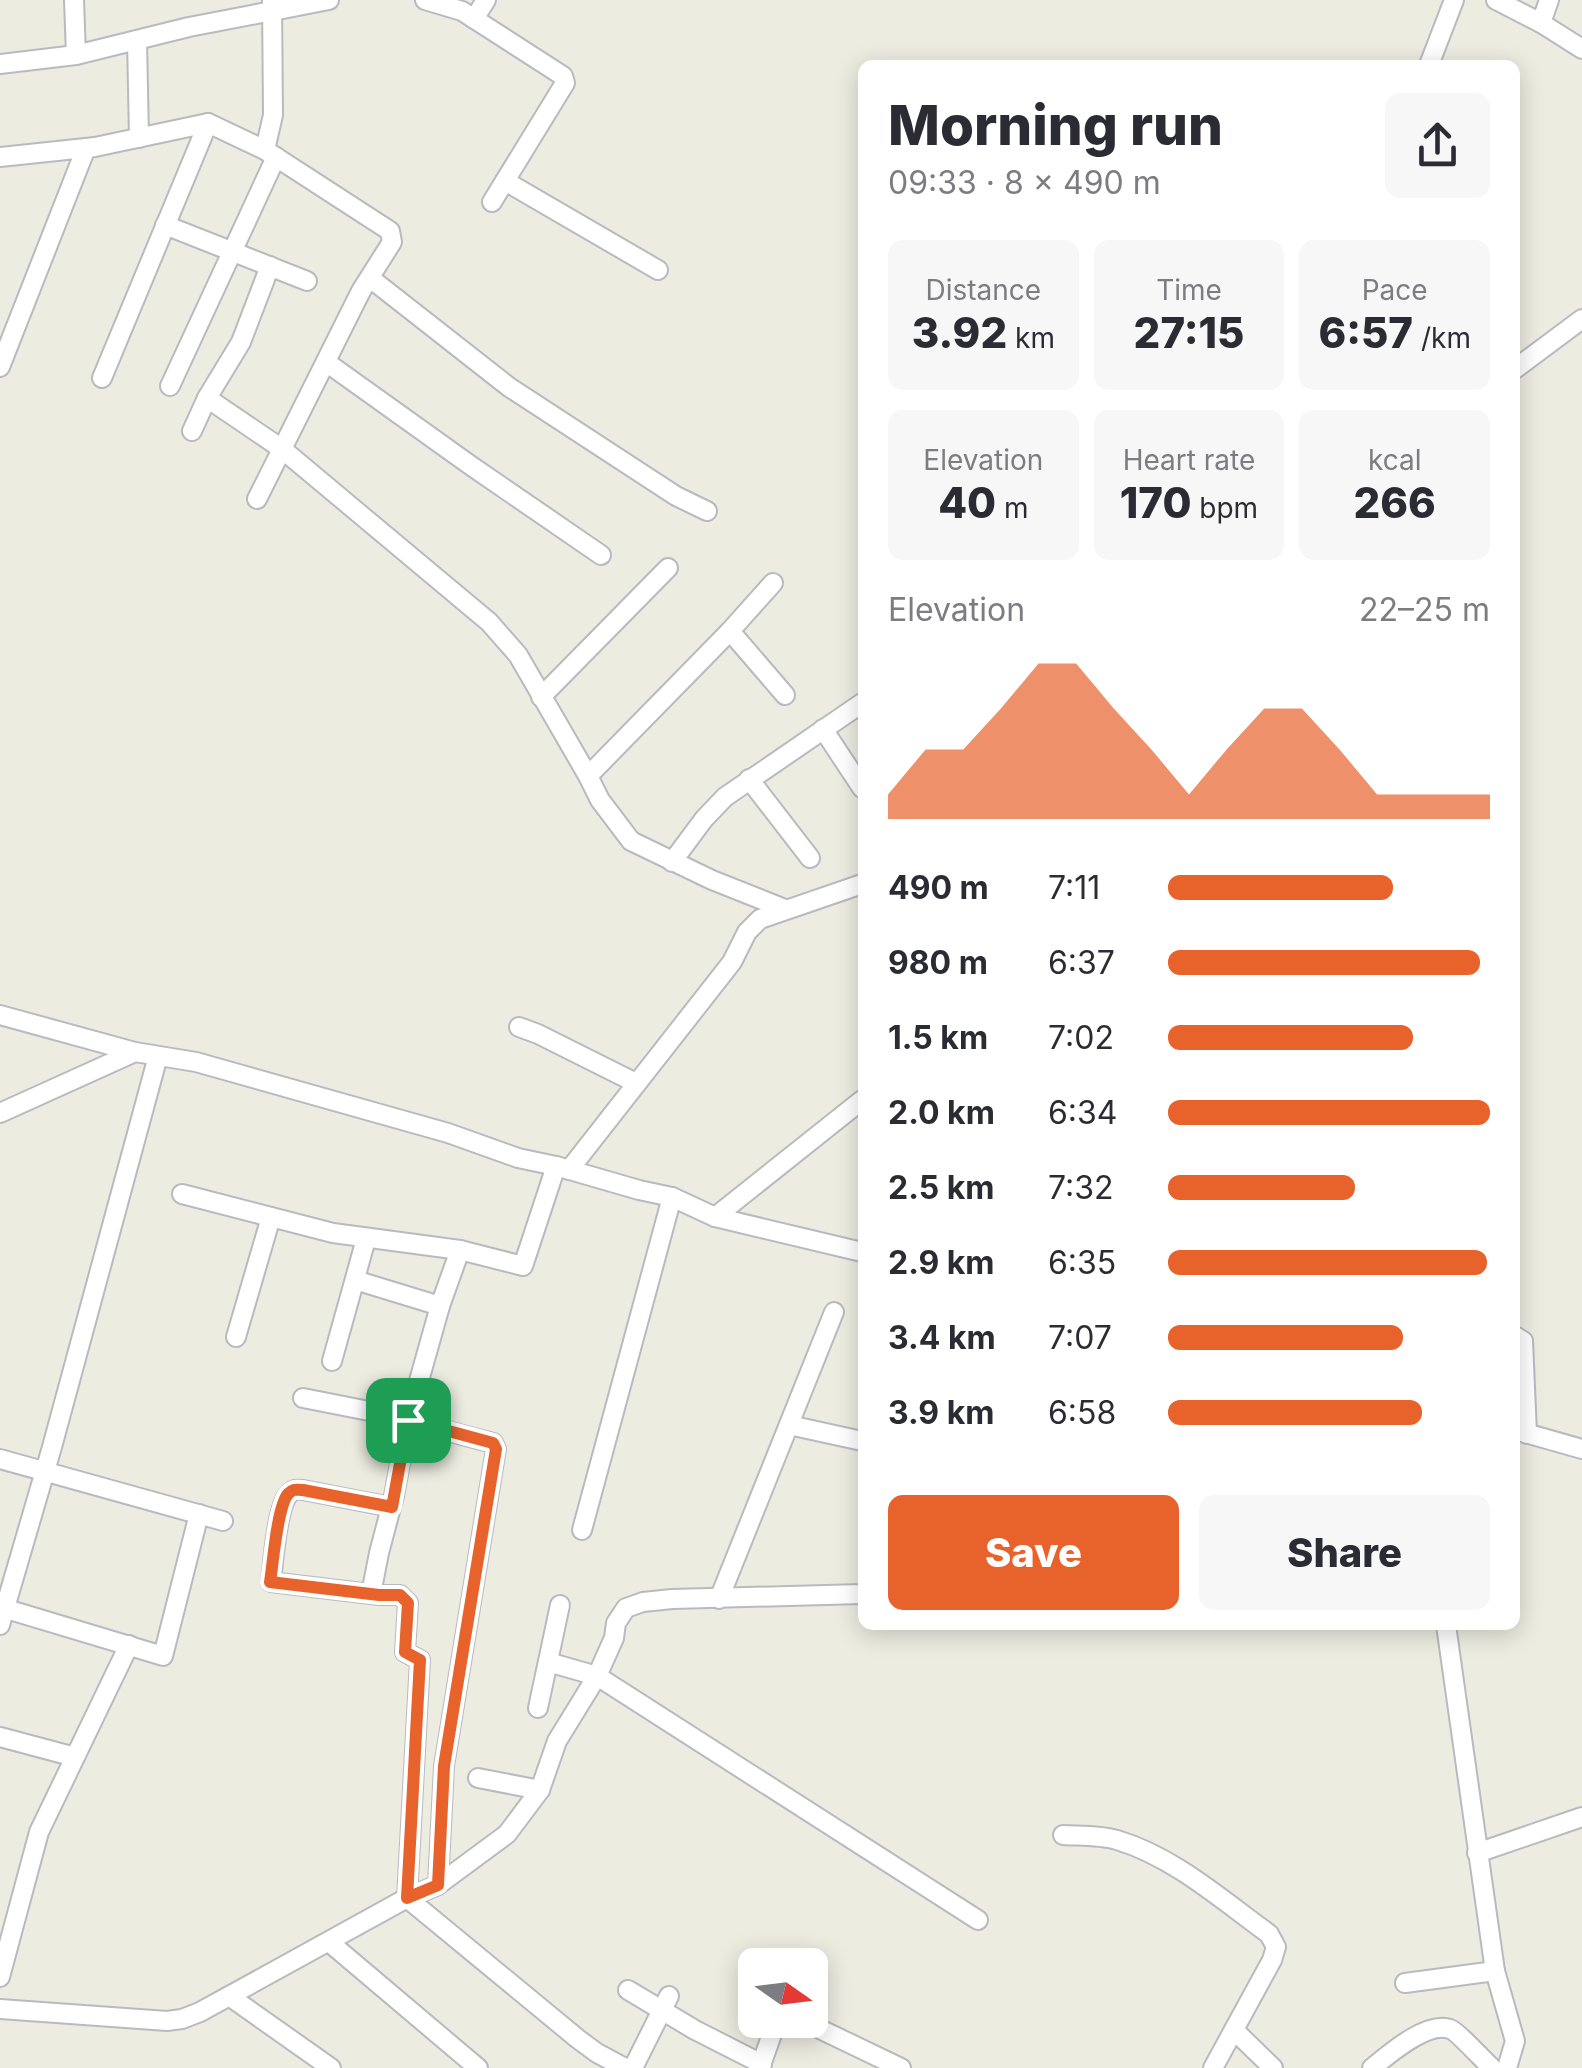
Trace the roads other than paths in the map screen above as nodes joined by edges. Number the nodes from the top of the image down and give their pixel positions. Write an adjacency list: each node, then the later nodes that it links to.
1 (74, 0): 13 (street)
2 (329, 0): 8 (street)
3 (425, 0): 9 (street)
4 (486, 0): 9 (street)
5 (1454, 0): 14 (street)
6 (1496, 0): 10 (street)
7 (1549, 0): 10 (street)
8 (272, 6): 11 (street); 19 (street)
9 (474, 19): 21 (street)
10 (1540, 23): 12 (street)
11 (137, 40): 13 (street); 17 (street)
12 (1582, 49)
13 (76, 55): 15 (street)
14 (1431, 60)
15 (0, 64)
16 (208, 122): 17 (street); 19 (street); 23 (street)
17 (139, 138): 18 (street)
18 (86, 148): 20 (street); 31 (street)
19 (270, 153): 24 (street); 27 (street)
20 (0, 158)
21 (504, 181): 22 (street); 26 (street)
22 (492, 202)
23 (166, 225): 24 (street); 33 (street)
24 (231, 251): 25 (street); 34 (street)
25 (270, 266): 28 (street); 35 (street)
26 (658, 270)
27 (370, 278): 30 (street); 39 (street)
28 (307, 281)
29 (1582, 318): 32 (street)
30 (326, 362): 37 (street); 40 (street)
31 (0, 366)
32 (1520, 366)
33 (102, 378)
34 (170, 386)
35 (207, 398): 36 (street); 37 (street)
36 (192, 431)
37 (282, 449): 38 (street); 45 (street)
38 (257, 499)
39 (707, 512)
40 (601, 555)
41 (668, 568): 45 (street)
42 (773, 584): 43 (street)
43 (730, 631): 44 (street); 48 (street)
44 (785, 695)
45 (541, 697): 48 (street)
46 (858, 706): 47 (street)
47 (823, 729): 49 (street); 50 (street)
48 (588, 776): 52 (street)
49 (858, 778)
50 (749, 779): 51 (street); 52 (street)
51 (810, 858)
52 (672, 862): 54 (street)
53 (858, 885): 54 (street)
54 (785, 910): 59 (street)
55 (4, 1020): 57 (street)
56 (519, 1027): 59 (street)
57 (135, 1052): 58 (street); 61 (street)
58 (158, 1056): 62 (street); 83 (street)
59 (636, 1082): 62 (street)
60 (858, 1103): 66 (street)
61 (0, 1114)
62 (562, 1168): 64 (street); 68 (street)
63 (182, 1194): 65 (street)
64 (672, 1197): 66 (street); 87 (street)
65 (271, 1217): 67 (street); 73 (street)
66 (715, 1217): 69 (street)
67 (366, 1239): 68 (street); 70 (street)
68 (460, 1250): 71 (street)
69 (858, 1251)
70 (355, 1280): 71 (street); 75 (street)
71 (440, 1306): 77 (street)
72 (834, 1312): 78 (street)
73 (236, 1336)
74 (1520, 1339): 79 (street)
75 (332, 1361)
76 (303, 1398): 77 (street)
77 (408, 1420): 84 (street); 105 (street)
78 (788, 1425): 80 (street); 90 (street)
79 (1521, 1432): 81 (street)
80 (858, 1440)
81 (1582, 1449)
82 (0, 1459): 83 (street)
83 (45, 1472): 85 (street); 92 (street)
84 (392, 1507): 88 (street); 88 (street)
85 (199, 1514): 86 (street); 94 (street)
86 (223, 1521)
87 (582, 1530)
88 (371, 1594): 106 (street)
89 (858, 1594): 90 (street)
90 (719, 1599): 96 (street)
91 (560, 1605): 95 (street)
92 (1, 1613): 94 (street)
93 (1447, 1630): 104 (street)
94 (129, 1645): 99 (street)
95 (548, 1662): 96 (street); 97 (street)
96 (597, 1676): 101 (street); 107 (street)
97 (538, 1708)
98 (0, 1736): 99 (street)
99 (75, 1758): 110 (street)
100 (478, 1778): 101 (street)
101 (540, 1790): 105 (street)
102 (1582, 1817): 104 (street)
103 (1062, 1835): 116 (street)
104 (1478, 1853): 109 (street)
105 (438, 1885): 106 (street)
106 (407, 1898): 108 (street); 123 (street)
107 (978, 1920)
108 (329, 1942): 113 (street); 122 (street)
109 (1495, 1972): 111 (street); 130 (street)
110 (0, 1977)
111 (1405, 1983)
112 (628, 1990): 114 (street)
113 (229, 1996): 115 (street); 121 (street)
114 (665, 2003): 120 (street); 124 (street)
115 (0, 2009)
116 (1235, 2031): 126 (street); 127 (street)
117 (828, 2033): 125 (street)
118 (771, 2038): 120 (street)
119 (1396, 2061): 128 (street); 129 (street)
120 (761, 2066)
121 (332, 2068)
122 (478, 2068)
123 (624, 2068)
124 (633, 2068)
125 (902, 2068)
126 (1213, 2068)
127 (1273, 2068)
128 (1372, 2068)
129 (1492, 2068)
130 (1507, 2068)

